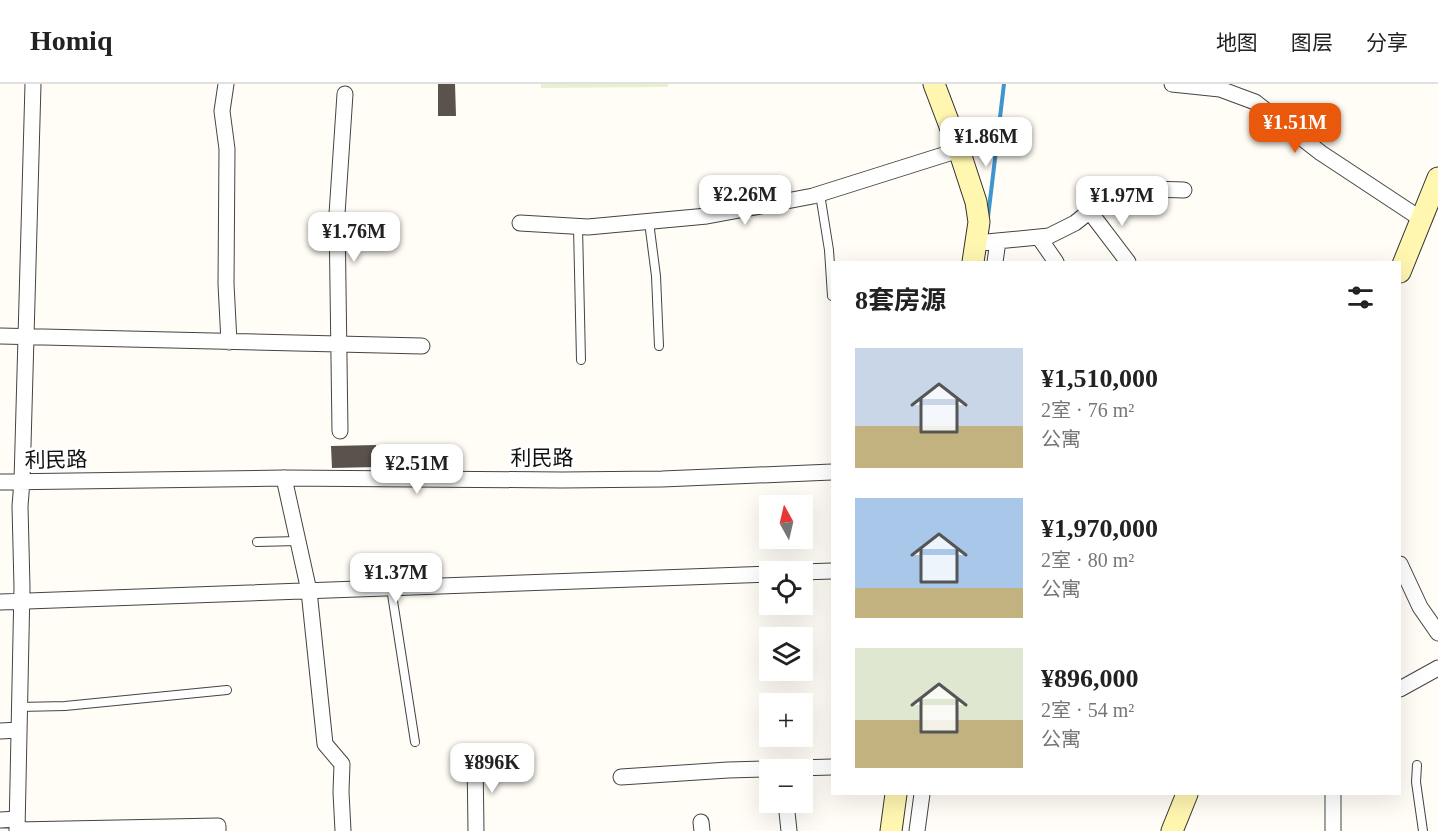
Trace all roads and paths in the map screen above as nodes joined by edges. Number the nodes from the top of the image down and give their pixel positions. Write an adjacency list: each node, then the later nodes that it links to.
1 (33, 84): 23 (street)
2 (226, 84): 24 (street)
3 (934, 84): 6 (street)
4 (1172, 84): 10 (street)
5 (345, 94): 25 (street)
6 (959, 150): 9 (street); 16 (street)
7 (1438, 178): 10 (street)
8 (1184, 190): 11 (street)
9 (820, 193): 12 (street); 21 (lane)
10 (1429, 207): 20 (street)
11 (1090, 212): 15 (street); 19 (street)
12 (650, 222): 14 (street); 27 (lane)
13 (520, 223): 14 (street)
14 (578, 227): 28 (lane)
15 (1040, 239): 16 (street); 18 (street)
16 (983, 247): 17 (street)
17 (994, 261)
18 (1055, 261)
19 (1127, 261)
20 (1401, 270)
21 (831, 281)
22 (0, 336): 23 (street)
23 (27, 337): 24 (street); 33 (street)
24 (229, 342): 25 (street)
25 (339, 345): 26 (street); 29 (street)
26 (422, 346)
27 (659, 346)
28 (581, 360)
29 (340, 431)
30 (831, 472): 31 (street, 利民路)
31 (284, 478): 33 (street, 利民路); 34 (street)
32 (0, 482): 33 (street, 利民路)
33 (22, 482): 43 (street)
34 (298, 541): 35 (lane); 41 (street)
35 (257, 542)
36 (1401, 566): 44 (street)
37 (831, 571): 38 (street)
38 (813, 572)
39 (759, 574): 40 (street)
40 (391, 588): 41 (street); 51 (lane)
41 (309, 591): 43 (street); 64 (street)
42 (0, 602): 43 (street)
43 (22, 602): 48 (street)
44 (1436, 625)
45 (1438, 668): 46 (street)
46 (1401, 688)
47 (227, 690): 48 (lane)
48 (20, 707): 49 (street)
49 (19, 730): 50 (street); 62 (street)
50 (0, 731)
51 (416, 742)
52 (475, 757): 65 (street)
53 (1417, 765): 71 (lane)
54 (831, 767): 55 (street)
55 (621, 777)
56 (896, 795): 67 (street)
57 (922, 795): 68 (street)
58 (1187, 795): 69 (street)
59 (1333, 795): 70 (street)
60 (787, 813): 66 (street)
61 (0, 820): 62 (street)
62 (17, 827): 63 (street)
63 (218, 831)
64 (344, 831)
65 (476, 831)
66 (789, 831)
67 (891, 831)
68 (917, 831)
69 (1172, 831)
70 (1333, 831)
71 (1423, 831)

